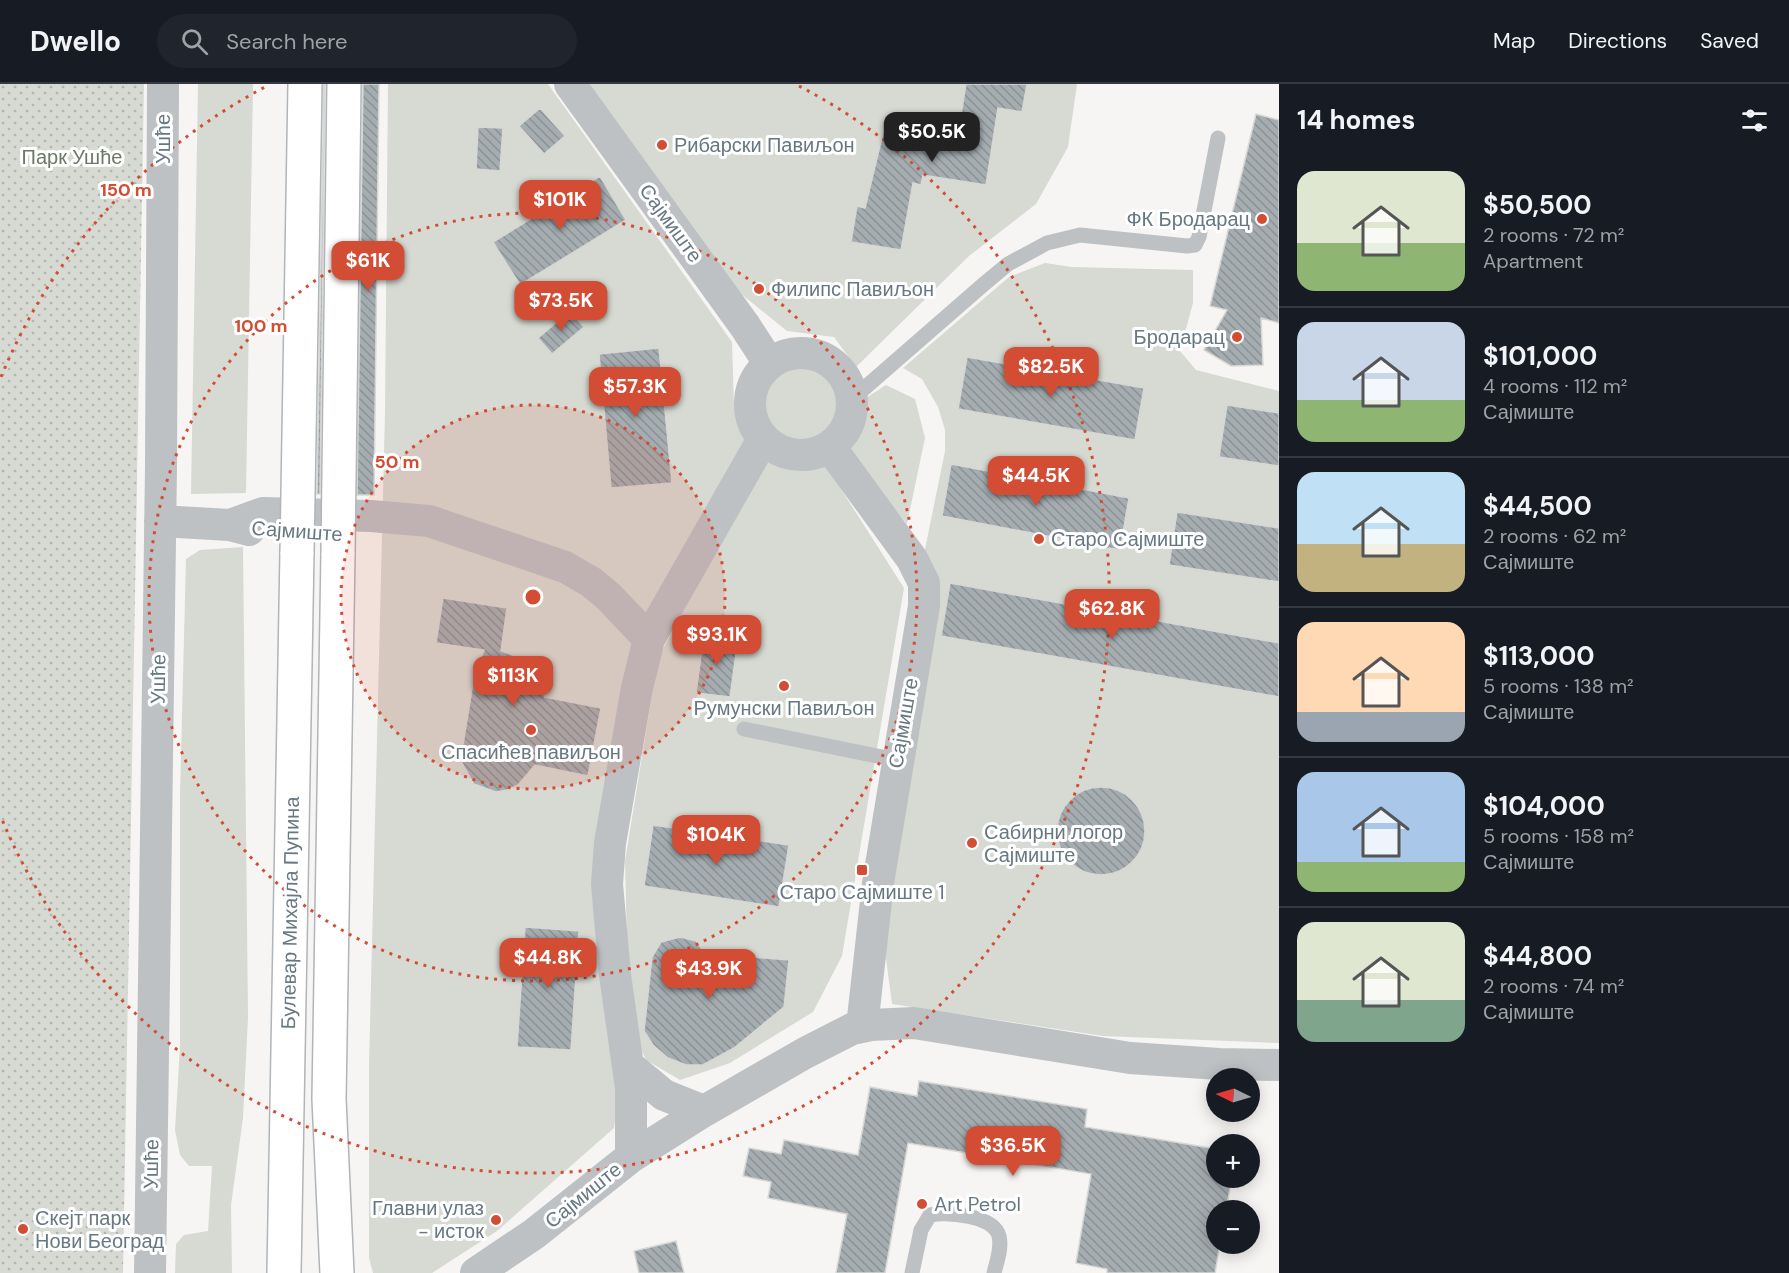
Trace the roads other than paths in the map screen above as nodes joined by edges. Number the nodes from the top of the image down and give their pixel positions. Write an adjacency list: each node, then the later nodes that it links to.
1 (163, 84): 10 (street, Ушће)
2 (305, 84): 21 (main road, Булевар Михајла Пупина, bridge)
3 (344, 84): 22 (main road, bridge)
4 (570, 84): 6 (street, Сајмиште)
5 (1218, 138): 7 (lane)
6 (769, 363): 7 (street); 8 (street)
7 (852, 399): 9 (street)
8 (763, 439): 9 (street); 11 (street, Сајмиште)
9 (830, 447): 13 (street, Сајмиште)
10 (160, 521): 11 (street, Сајмиште); 20 (street, Ушће)
11 (649, 639): 16 (street, Сајмиште)
12 (744, 729): 13 (lane)
13 (897, 759): 14 (street, Сајмиште)
14 (862, 1027): 15 (street, Сајмиште); 17 (street, Сајмиште)
15 (1279, 1065)
16 (629, 1066): 17 (street); 18 (street, Сајмиште)
17 (704, 1111): 18 (street, Сајмиште)
18 (631, 1157): 19 (street, Сајмиште)
19 (534, 1234): 23 (street, Сајмиште); 24 (street, Сајмиште)
20 (150, 1273)
21 (284, 1273)
22 (338, 1273)
23 (476, 1273)
24 (513, 1273)
25 (912, 1273): 26 (lane)
26 (994, 1273)

